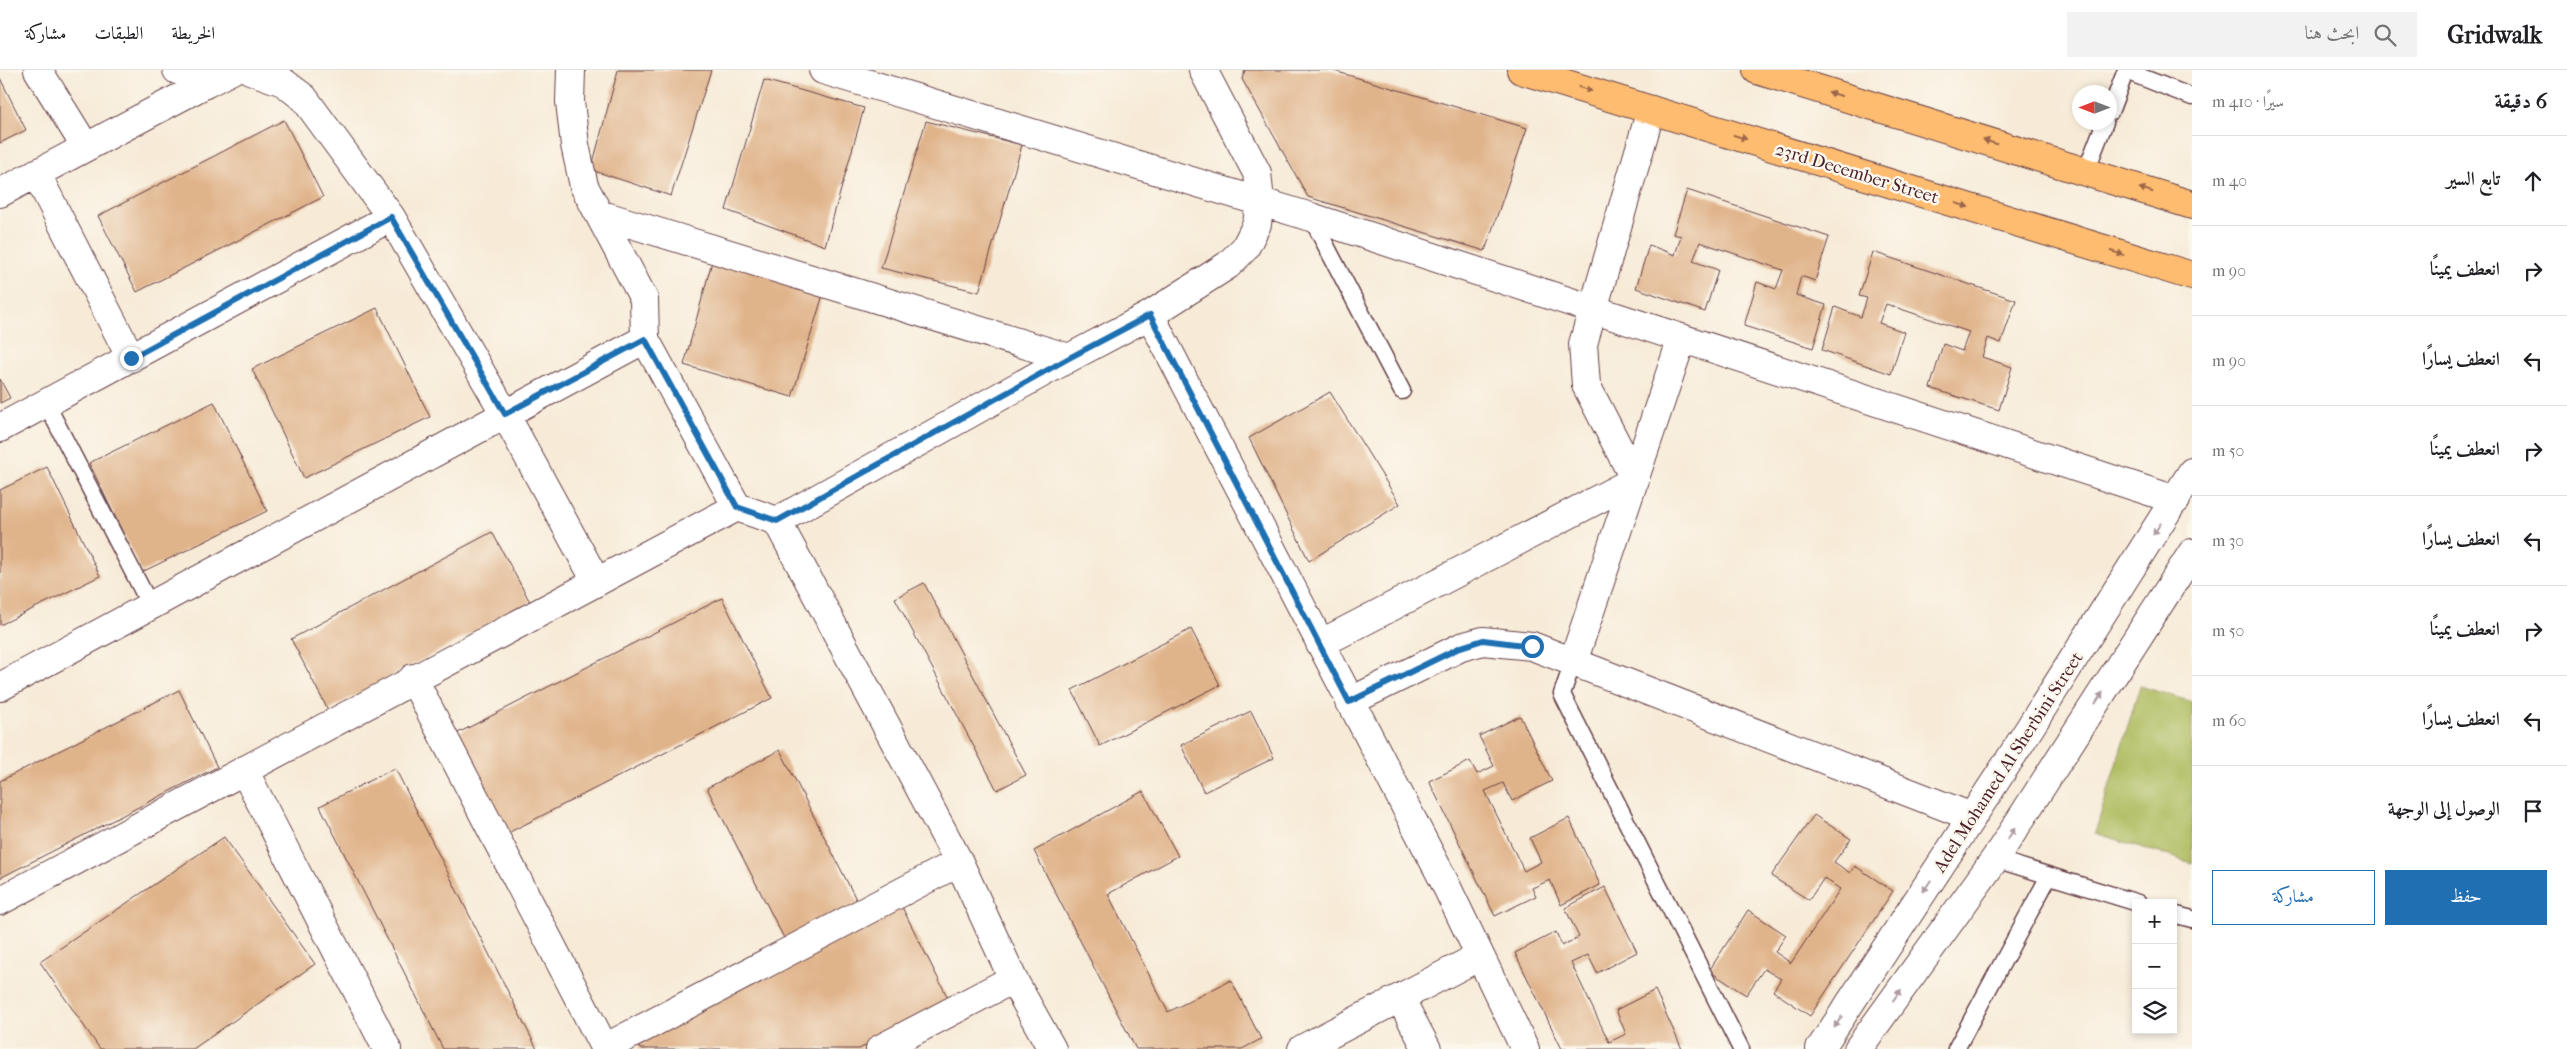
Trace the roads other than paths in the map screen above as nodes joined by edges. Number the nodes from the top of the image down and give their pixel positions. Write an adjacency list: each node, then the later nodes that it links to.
1 (38, 70): 16 (street)
2 (177, 70): 11 (street)
3 (232, 70): 11 (street)
4 (250, 70): 23 (street)
5 (571, 70): 22 (street)
6 (823, 70): 20 (street)
7 (1521, 70): 14 (main road, 23rd December Street, one-way to 14)
8 (1757, 70): 17 (main road, one-way to 8)
9 (2126, 70): 12 (lane); 13 (lane)
10 (1209, 75): 20 (street)
11 (207, 83): 16 (street)
12 (2117, 94)
13 (2192, 98)
14 (1651, 110): 25 (main road, 23rd December Street, one-way to 25); 26 (street)
15 (2102, 130): 17 (lane)
16 (85, 146): 18 (street)
17 (2086, 172): 21 (main road, one-way to 17)
18 (36, 173): 19 (street); 30 (street)
19 (0, 193)
20 (1260, 201): 24 (street); 27 (street)
21 (2192, 205)
22 (599, 214): 29 (street); 31 (street)
23 (391, 217): 30 (street); 34 (street)
24 (1311, 217): 26 (street); 32 (lane)
25 (2192, 276)
26 (1593, 309): 28 (street); 37 (street)
27 (1150, 315): 31 (street); 44 (street)
28 (1682, 338): 37 (street); 38 (street)
29 (645, 339): 34 (street); 39 (street)
30 (131, 358): 33 (street)
31 (1069, 358): 40 (street)
32 (1402, 391)
33 (46, 403): 35 (street); 43 (lane)
34 (505, 414): 42 (street); 43 (street)
35 (0, 428)
36 (2192, 472): 38 (street, Adel Mohamed Al Sherbini Street)
37 (1635, 480): 44 (street); 45 (street)
38 (2176, 500): 50 (street, Adel Mohamed Al Sherbini Street, one-way to 50)
39 (737, 507): 40 (street); 42 (street)
40 (777, 521): 52 (street)
41 (2192, 553): 51 (street, one-way to 41)
42 (596, 581): 46 (street)
43 (151, 607): 47 (street)
44 (1320, 644): 48 (street)
45 (1573, 662): 48 (street); 50 (street); 68 (lane)
46 (413, 678): 49 (street); 62 (street)
47 (0, 687)
48 (1349, 702): 58 (street)
49 (244, 770): 54 (street); 61 (street)
50 (1972, 817): 69 (street, Adel Mohamed Al Sherbini Street, one-way to 69)
51 (1995, 859): 53 (lane); 70 (street, one-way to 51)
52 (959, 862): 59 (street); 62 (street)
53 (2050, 876): 55 (lane); 71 (lane)
54 (0, 901)
55 (2132, 901)
56 (2177, 915): 57 (lane)
57 (2192, 920)
58 (1480, 956): 60 (street); 67 (street)
59 (1013, 980): 63 (street); 64 (street)
60 (1400, 998): 65 (street); 66 (street)
61 (387, 1049)
62 (605, 1049)
63 (880, 1049)
64 (1052, 1049)
65 (1302, 1049)
66 (1426, 1049)
67 (1525, 1049)
68 (1741, 1049)
69 (1820, 1049)
70 (1858, 1049)
71 (1956, 1049)

